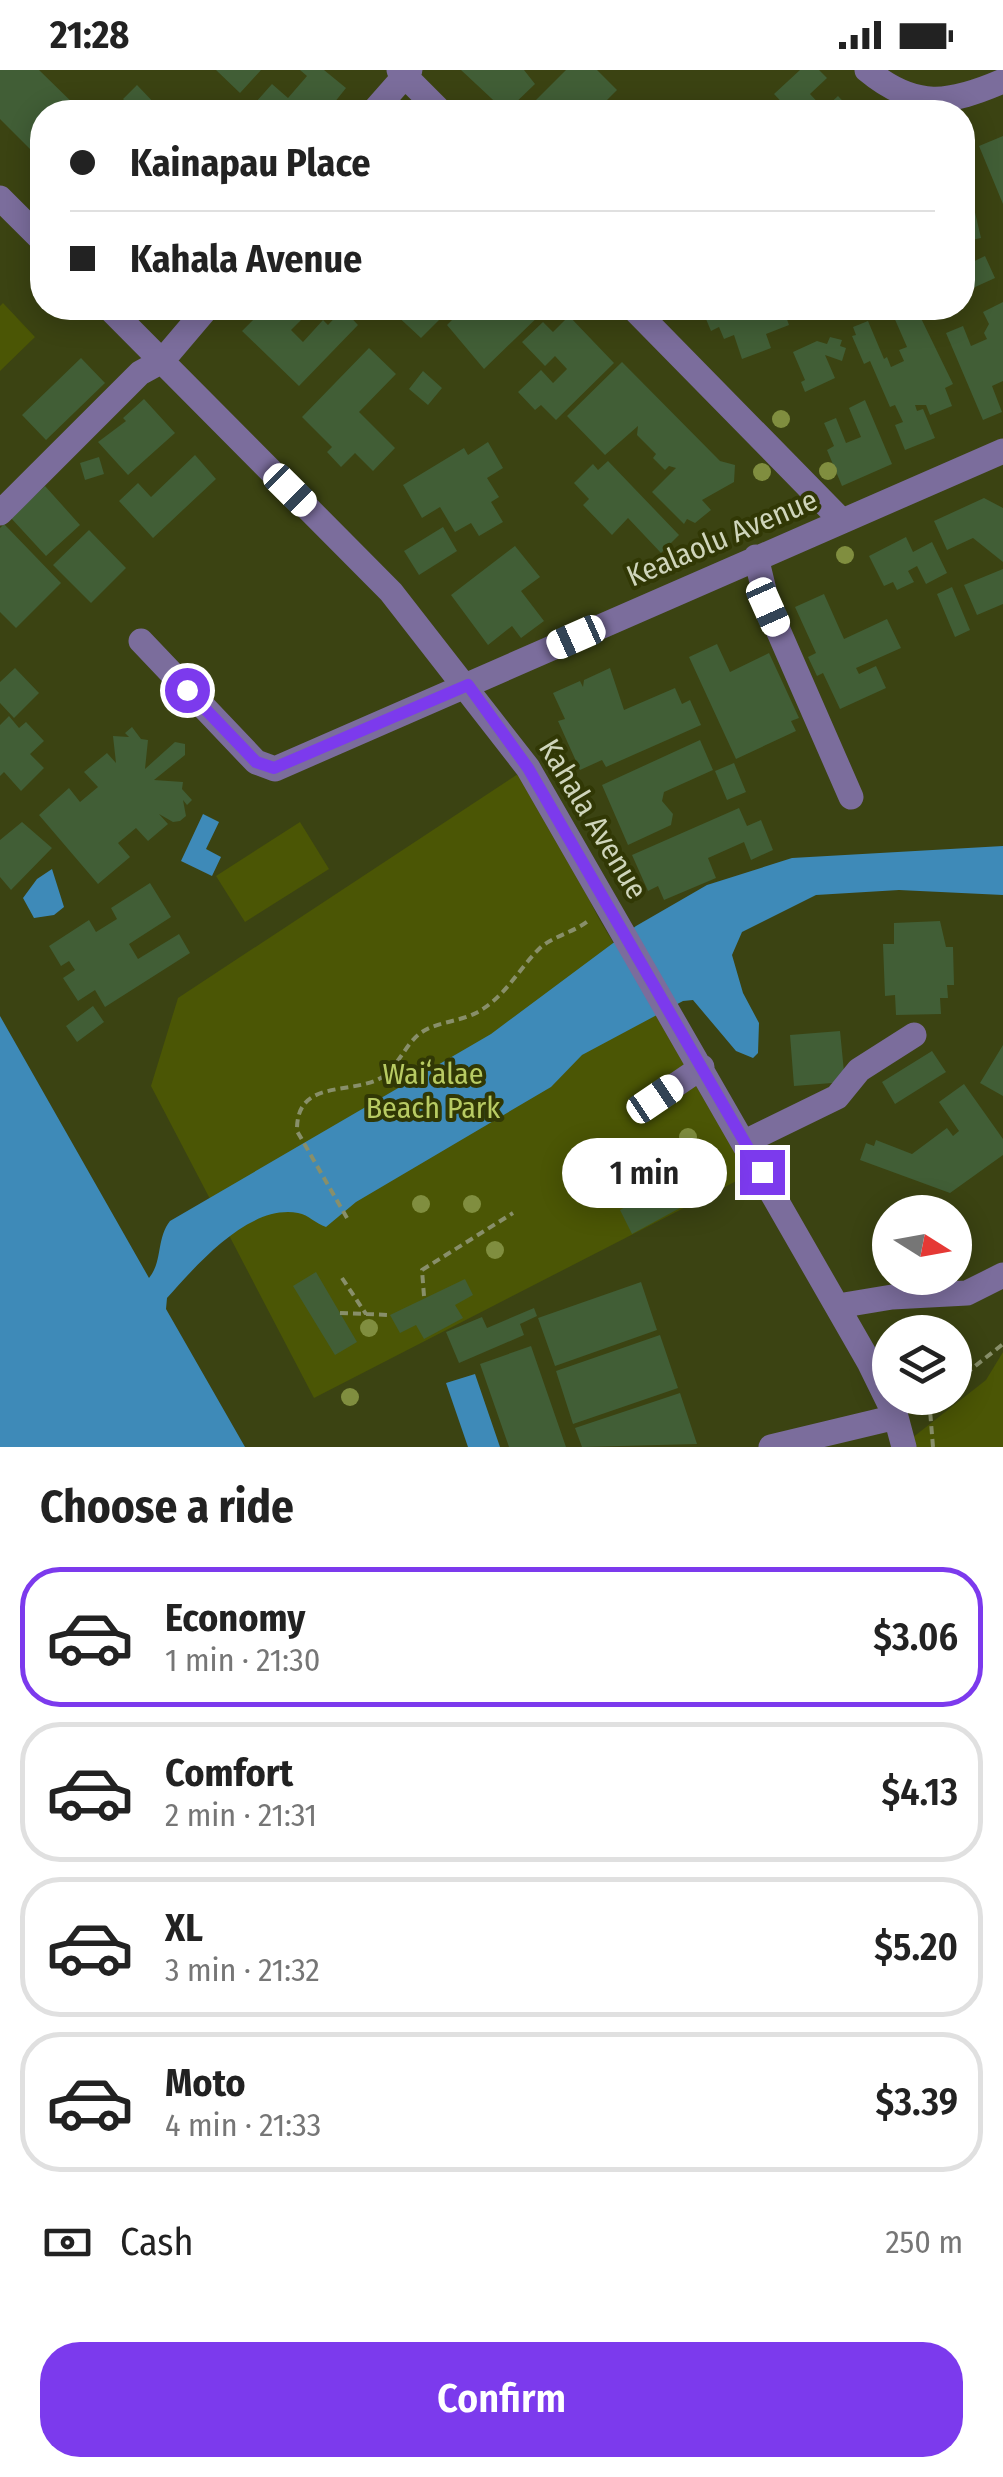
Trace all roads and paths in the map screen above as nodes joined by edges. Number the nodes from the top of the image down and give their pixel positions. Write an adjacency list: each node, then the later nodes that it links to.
1 (867, 70): 3 (street)
2 (405, 72): 4 (street); 5 (street)
3 (1003, 81)
4 (383, 100)
5 (430, 100)
6 (0, 198): 7 (street)
7 (30, 228)
8 (121, 320): 11 (street, Kahala Avenue)
9 (197, 320): 11 (street)
10 (645, 320): 14 (street)
11 (162, 361): 13 (street); 17 (street, Kahala Avenue)
12 (1003, 451): 14 (street, Kealaolu Avenue)
13 (0, 513)
14 (842, 521): 15 (street, Kealaolu Avenue)
15 (756, 557): 17 (street, Kealaolu Avenue); 18 (street)
16 (141, 642): 17 (street, Kealaolu Avenue)
17 (468, 685): 21 (street, Kahala Avenue)
18 (850, 797)
19 (590, 920): 25 (path)
20 (914, 1035): 23 (street)
21 (702, 1067): 22 (street); 23 (street, Kahala Avenue)
22 (655, 1099)
23 (745, 1142): 29 (street, Kahala Avenue)
24 (513, 1213): 28 (path)
25 (347, 1218)
26 (1003, 1275): 29 (street)
27 (342, 1278): 31 (path)
28 (424, 1296)
29 (838, 1306): 36 (street, Kahala Avenue)
30 (340, 1314): 31 (path)
31 (366, 1314): 32 (path)
32 (390, 1315)
33 (1003, 1344): 34 (path)
34 (972, 1369)
35 (930, 1415): 39 (path)
36 (896, 1417): 37 (street); 38 (street, Kahala Avenue)
37 (771, 1447)
38 (904, 1447)
39 (933, 1447)

